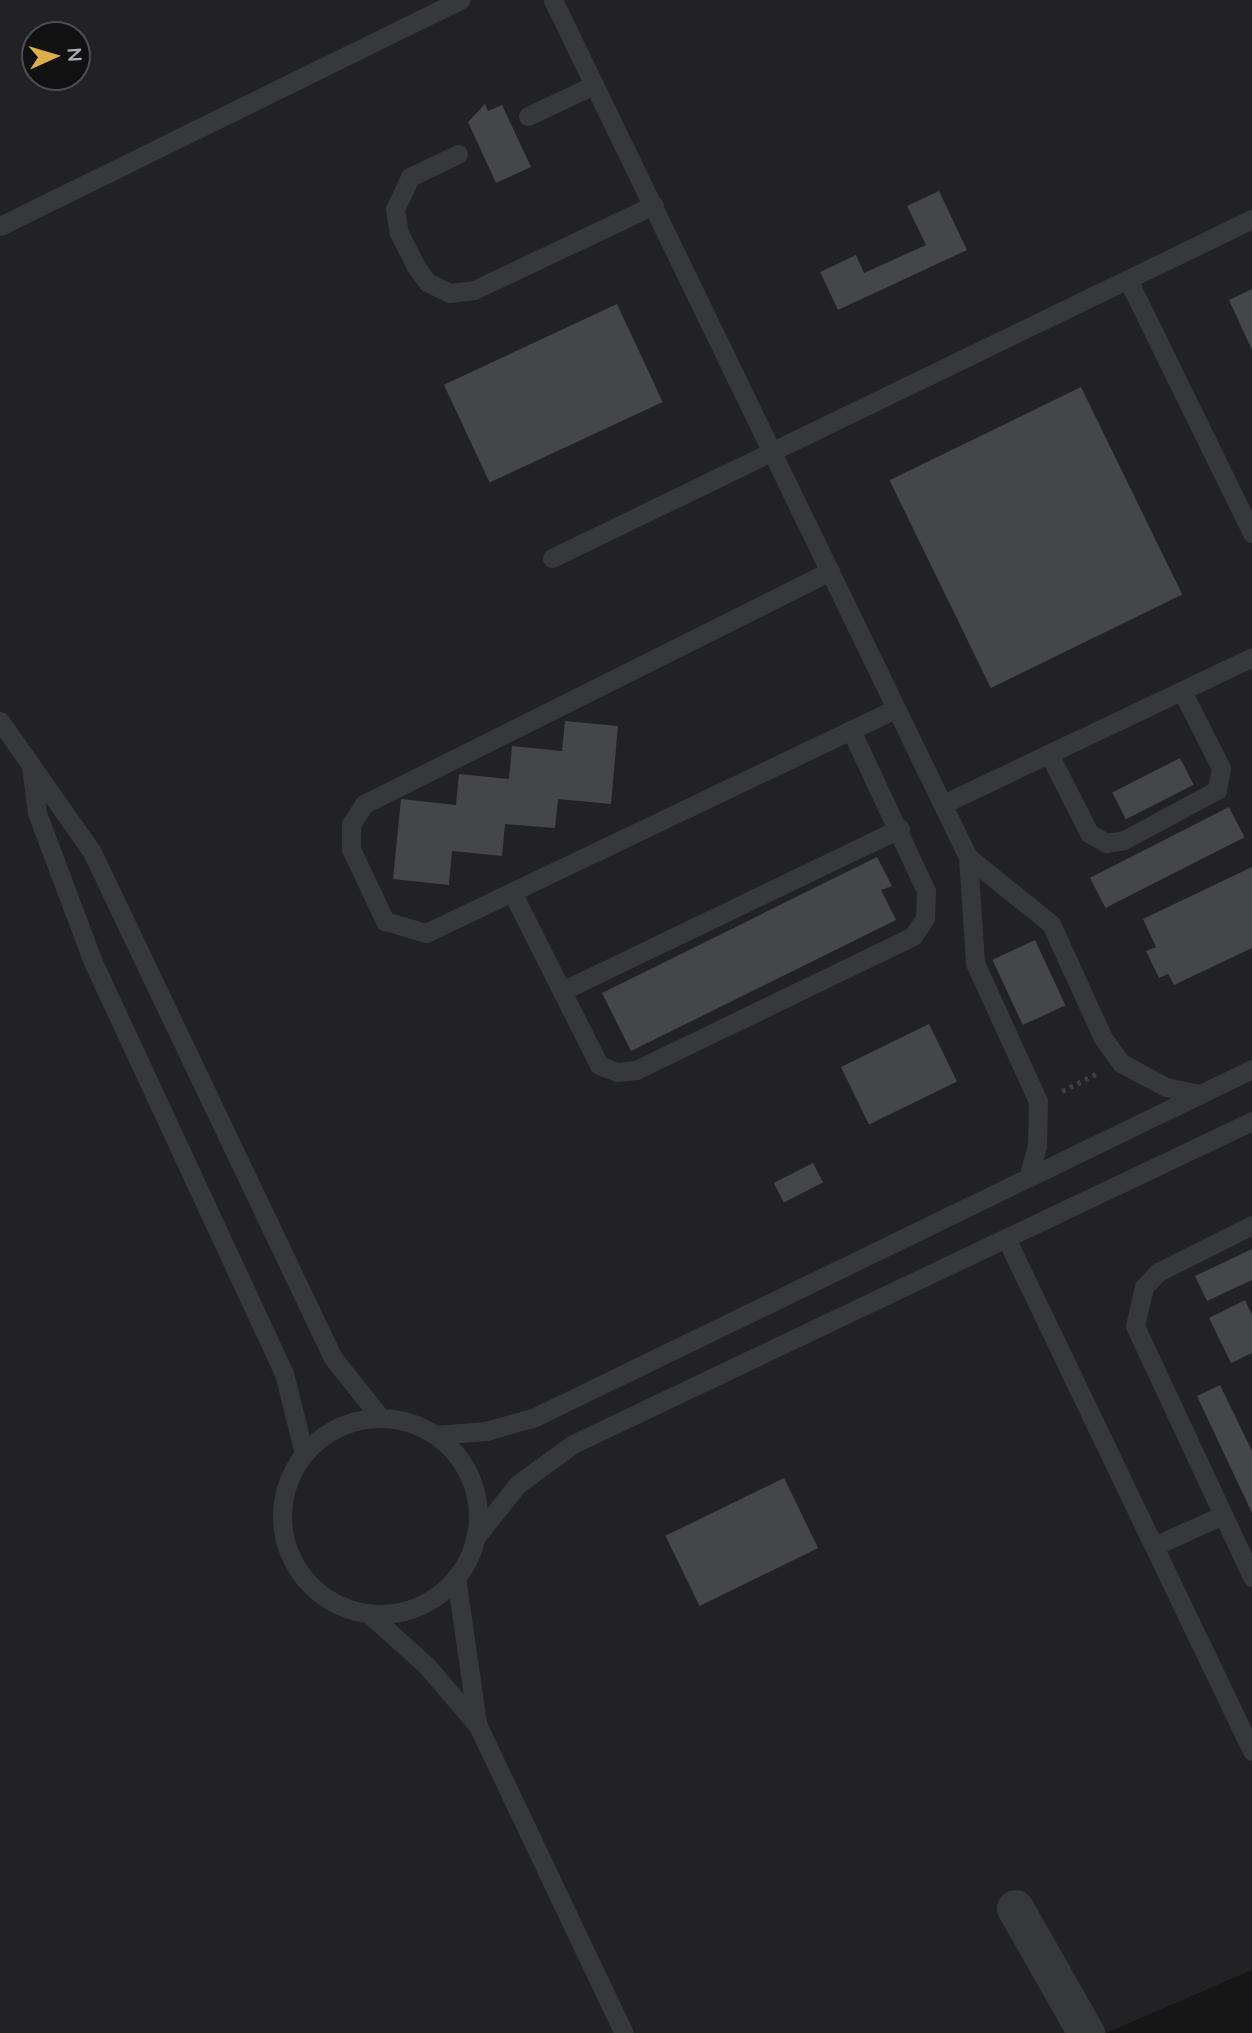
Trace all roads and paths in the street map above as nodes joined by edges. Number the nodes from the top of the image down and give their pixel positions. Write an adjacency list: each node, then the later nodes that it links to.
1 (460, 0): 8 (lane)
2 (553, 0): 3 (lane)
3 (594, 85): 4 (lane); 6 (lane)
4 (528, 116)
5 (457, 154): 6 (lane)
6 (653, 205): 10 (lane)
7 (1252, 219): 9 (lane)
8 (0, 226)
9 (1128, 280): 10 (lane); 11 (lane)
10 (773, 449): 12 (lane); 13 (lane)
11 (1252, 533)
12 (552, 558)
13 (831, 571): 16 (lane); 24 (lane)
14 (1252, 657): 15 (lane)
15 (1183, 693): 19 (lane); 19 (lane)
16 (895, 709): 18 (lane); 21 (lane)
17 (0, 721): 20 (lane)
18 (851, 730): 22 (lane); 24 (lane)
19 (1049, 754): 21 (lane)
20 (30, 764): 34 (lane); 36 (lane)
21 (943, 804): 23 (lane)
22 (900, 828): 25 (lane); 25 (lane)
23 (968, 857): 26 (lane); 29 (lane)
24 (513, 894): 25 (lane)
25 (562, 991)
26 (1121, 1063): 28 (lane); 29 (path)
27 (1252, 1069): 28 (lane)
28 (1200, 1094): 31 (lane)
29 (1038, 1101): 31 (lane)
30 (1252, 1121): 33 (lane)
31 (1028, 1177): 35 (lane)
32 (1252, 1225): 37 (lane)
33 (1006, 1238): 38 (lane); 39 (lane)
34 (380, 1417): 35 (lane); 36 (lane)
35 (435, 1435): 38 (lane)
36 (304, 1454): 42 (lane)
37 (1223, 1515): 39 (lane); 41 (lane)
38 (475, 1538): 40 (lane)
39 (1154, 1546): 44 (lane)
40 (456, 1577): 42 (lane); 43 (lane)
41 (1252, 1577)
42 (368, 1613): 43 (lane)
43 (478, 1726): 46 (lane)
44 (1252, 1751)
45 (1014, 1908): 47 (street)
46 (624, 2033)
47 (1086, 2033)

